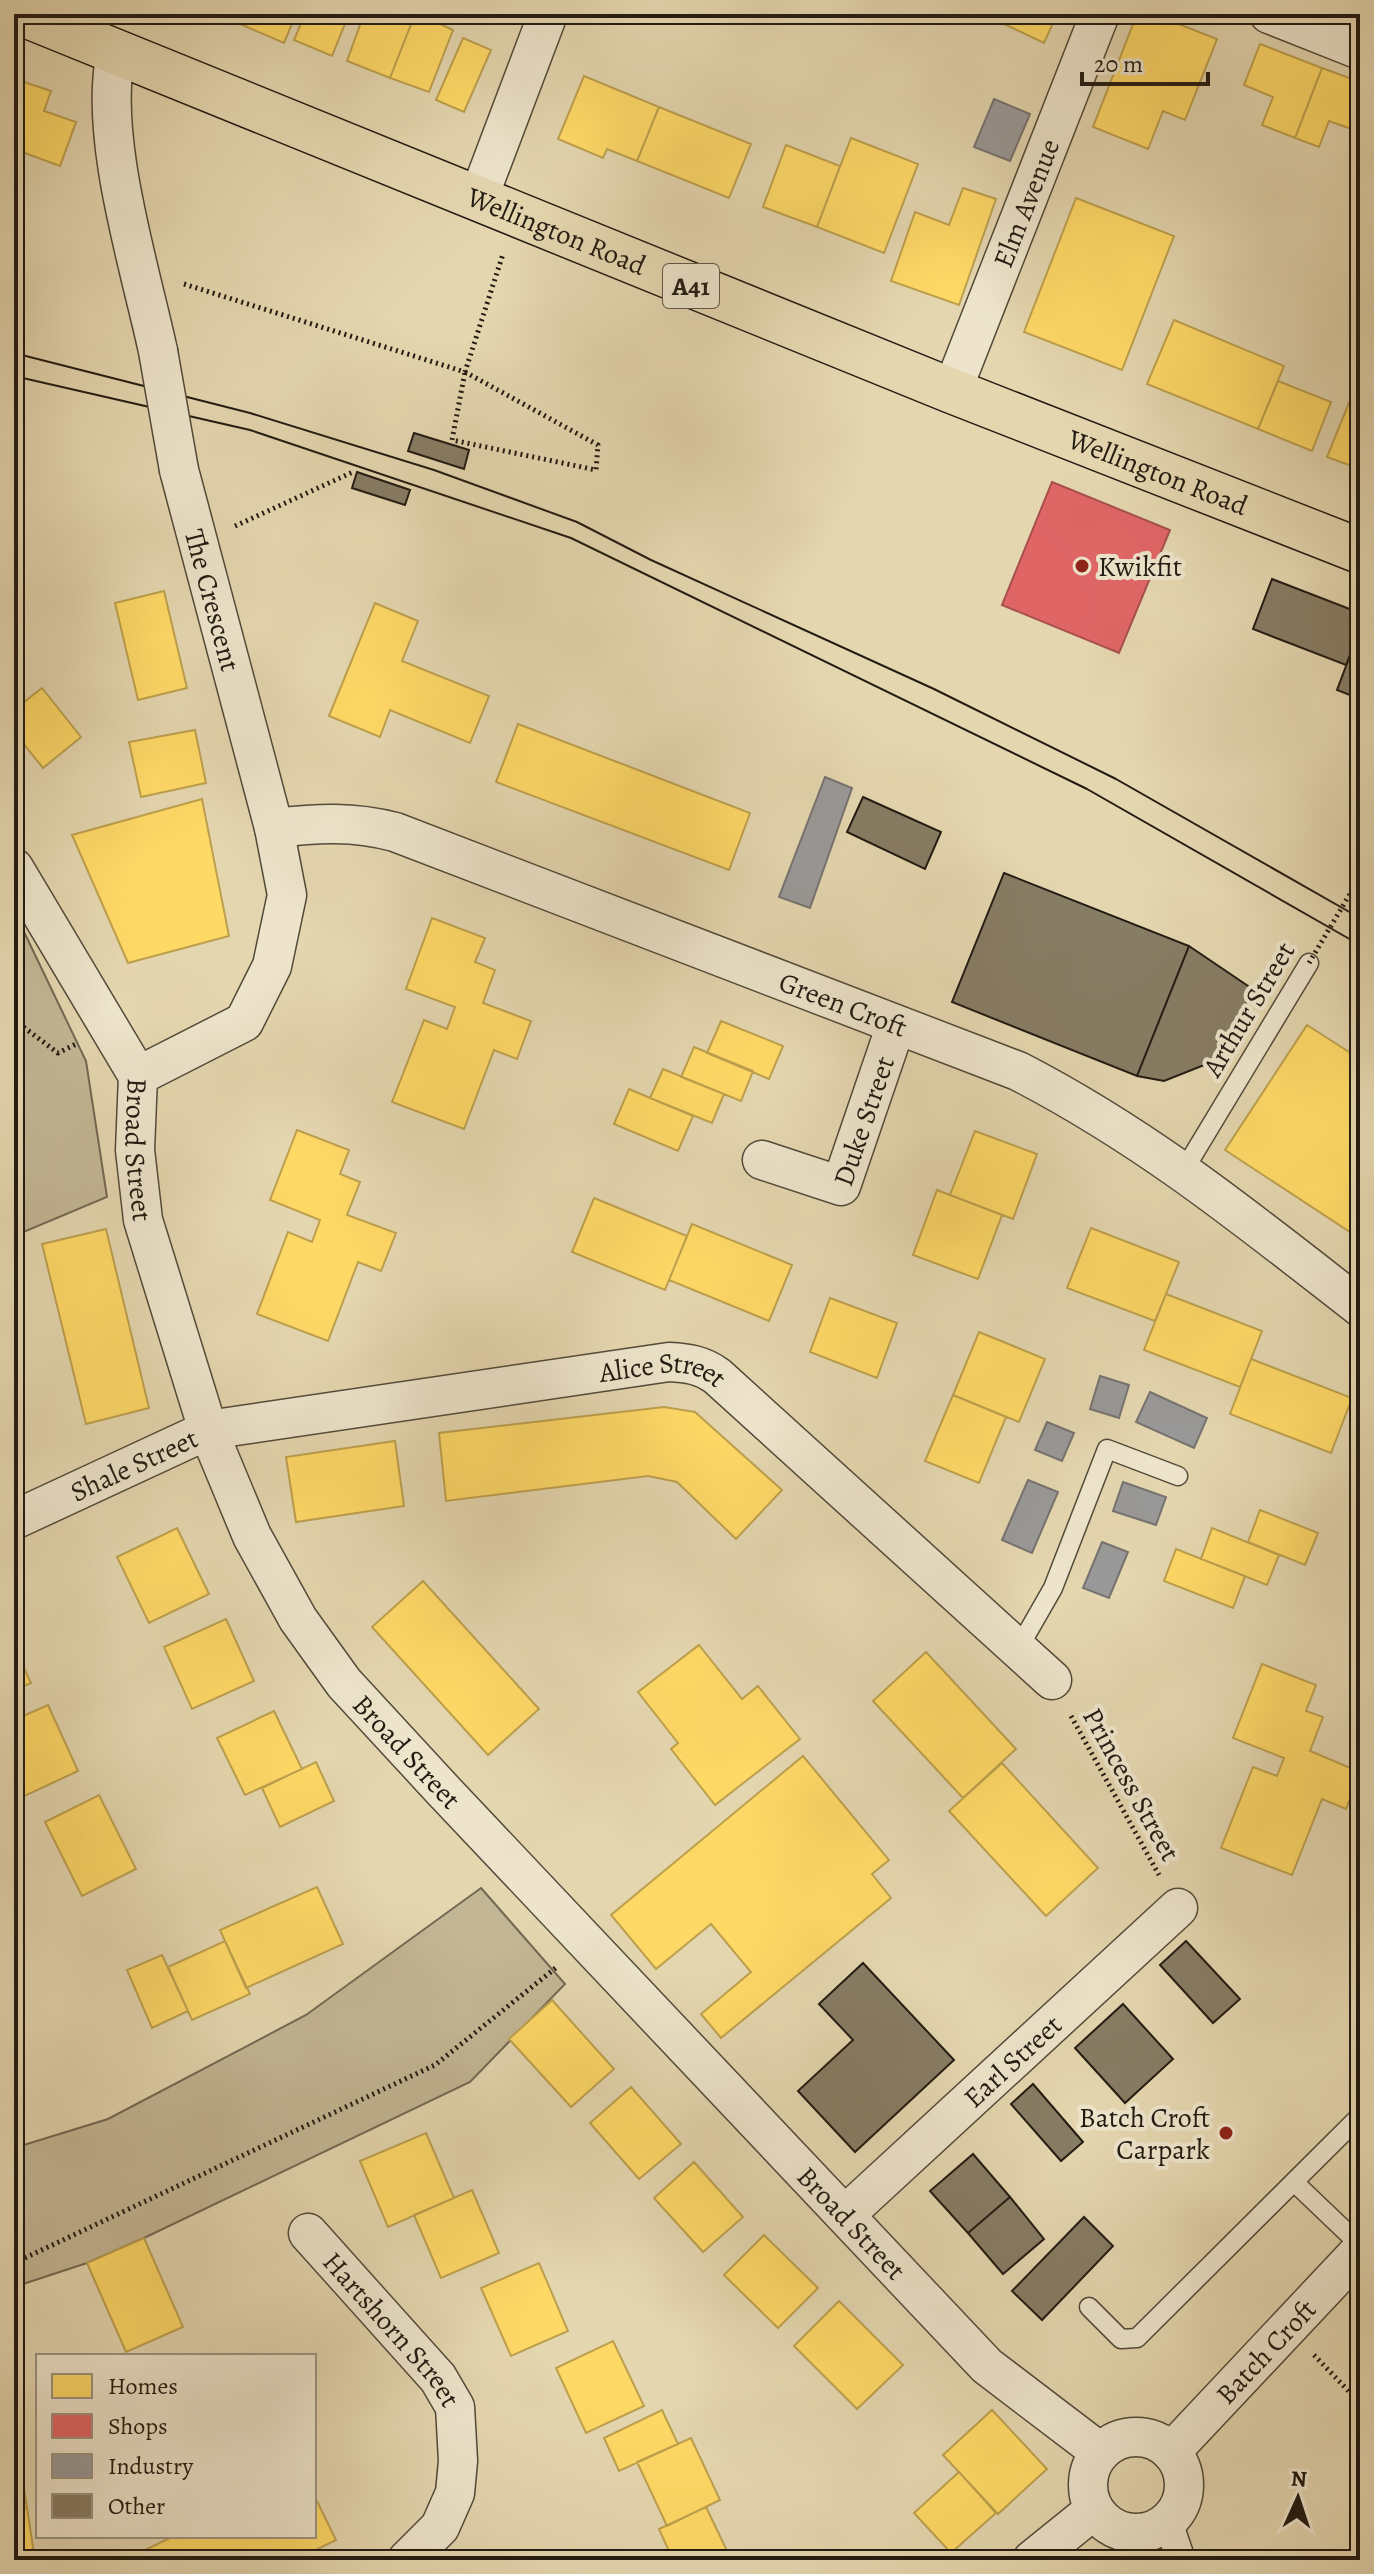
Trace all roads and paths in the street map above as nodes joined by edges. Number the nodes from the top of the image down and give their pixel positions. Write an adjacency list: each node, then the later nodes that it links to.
1 (548, 14): 7 (street)
2 (1100, 14): 10 (street, Elm Avenue)
3 (1269, 14): 5 (street)
4 (31, 15): 6 (highway, Wellington Road / A41)
5 (1360, 50)
6 (116, 53): 7 (highway, Wellington Road / A41); 8 (street, The Crescent)
7 (497, 207): 9 (path); 10 (highway, Wellington Road / A41)
8 (140, 270): 9 (path); 12 (street, The Crescent, bridge)
9 (465, 372): 9 (path)
10 (952, 391): 13 (highway, Wellington Road / A41)
11 (355, 471): 12 (path)
12 (197, 543): 14 (street, The Crescent)
13 (1360, 551)
14 (274, 828): 19 (street, Green Croft); 21 (street, The Crescent)
15 (14, 868): 20 (street, Broad Street)
16 (1360, 877): 17 (path, Arthur Street, bridge)
17 (1309, 963): 23 (lane, Arthur Street)
18 (14, 1020): 20 (path)
19 (896, 1025): 22 (street, Duke Street); 23 (street, Green Croft)
20 (108, 1026): 21 (street, Broad Street)
21 (138, 1076): 25 (street, Broad Street)
22 (762, 1160)
23 (1184, 1170): 24 (street, Green Croft)
24 (1360, 1307)
25 (208, 1430): 27 (street, Shale Street); 28 (street, Alice Street); 31 (street, Broad Street)
26 (1178, 1476): 28 (lane)
27 (14, 1520)
28 (1018, 1649): 29 (street, Alice Street)
29 (1052, 1680): 30 (path, Princess Street)
30 (1178, 1908): 34 (street, Earl Street)
31 (588, 1942): 34 (street, Broad Street); 38 (path)
32 (1360, 2116): 33 (lane)
33 (1294, 2182): 36 (lane); 39 (lane)
34 (846, 2214): 42 (street, Broad Street)
35 (308, 2233): 46 (street, Hartshorn Street)
36 (1360, 2245)
37 (1360, 2251): 40 (street, Batch Croft)
38 (14, 2263)
39 (1089, 2307)
40 (1288, 2328): 41 (path); 43 (street, Batch Croft)
41 (1360, 2403)
42 (1100, 2452): 43 (street); 44 (street)
43 (1171, 2452): 45 (street)
44 (1094, 2510): 45 (street); 47 (street)
45 (1168, 2522): 48 (street)
46 (407, 2560)
47 (1032, 2560)
48 (1181, 2560)

